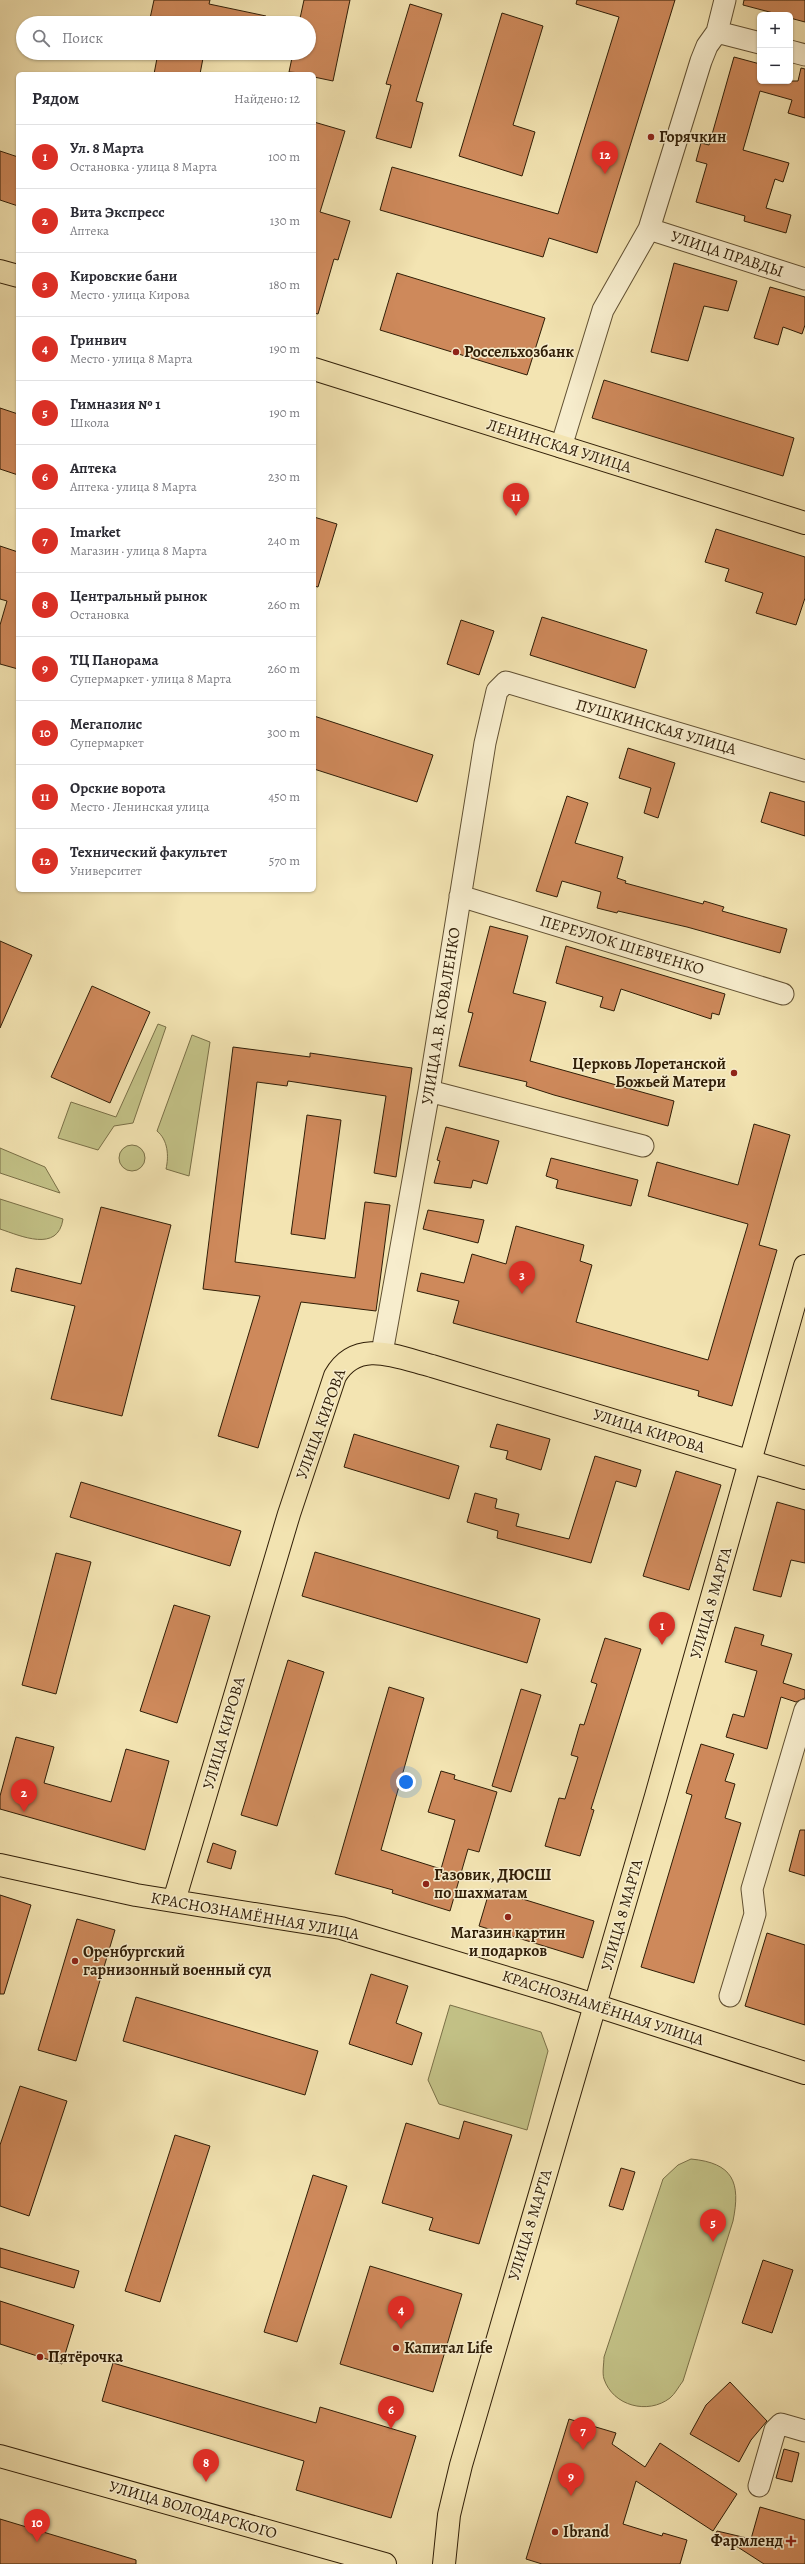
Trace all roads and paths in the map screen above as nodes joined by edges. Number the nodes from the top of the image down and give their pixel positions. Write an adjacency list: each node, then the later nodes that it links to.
1 (725, 0): 2 (street)
2 (717, 32): 3 (street); 6 (street)
3 (757, 42)
4 (793, 52): 5 (street)
5 (805, 55)
6 (649, 229): 9 (street, УЛИЦА ПРАВДЫ); 11 (street)
7 (0, 271): 8 (main road)
8 (16, 275)
9 (805, 279)
10 (316, 370): 11 (main road, ЛЕНИНСКАЯ УЛИЦА)
11 (561, 447): 12 (main road, ЛЕНИНСКАЯ УЛИЦА)
12 (805, 523)
13 (506, 682): 14 (street, ПУШКИНСКАЯ УЛИЦА); 15 (street, УЛИЦА А.В. КОВАЛЕНКО)
14 (805, 771)
15 (460, 896): 16 (street, ПЕРЕУЛОК ШЕВЧЕНКО); 17 (street, УЛИЦА А.В. КОВАЛЕНКО)
16 (784, 994)
17 (429, 1091): 18 (street); 20 (street, УЛИЦА А.В. КОВАЛЕНКО)
18 (643, 1146)
19 (805, 1266): 21 (main road, УЛИЦА 8 МАРТА)
20 (382, 1353): 21 (main road, УЛИЦА КИРОВА); 25 (main road, УЛИЦА КИРОВА)
21 (750, 1462): 22 (main road, УЛИЦА КИРОВА); 27 (main road, УЛИЦА 8 МАРТА)
22 (805, 1478)
23 (805, 1710): 26 (street)
24 (0, 1865): 25 (main road, КРАСНОЗНАМЁННАЯ УЛИЦА)
25 (174, 1901): 27 (main road, КРАСНОЗНАМЁННАЯ УЛИЦА)
26 (730, 1996)
27 (596, 2005): 28 (main road, КРАСНОЗНАМЁННАЯ УЛИЦА); 33 (main road, УЛИЦА 8 МАРТА)
28 (805, 2073)
29 (805, 2431): 31 (street)
30 (0, 2456): 32 (main road, УЛИЦА ВОЛОДАРСКОГО)
31 (760, 2486)
32 (385, 2564)
33 (444, 2564)

